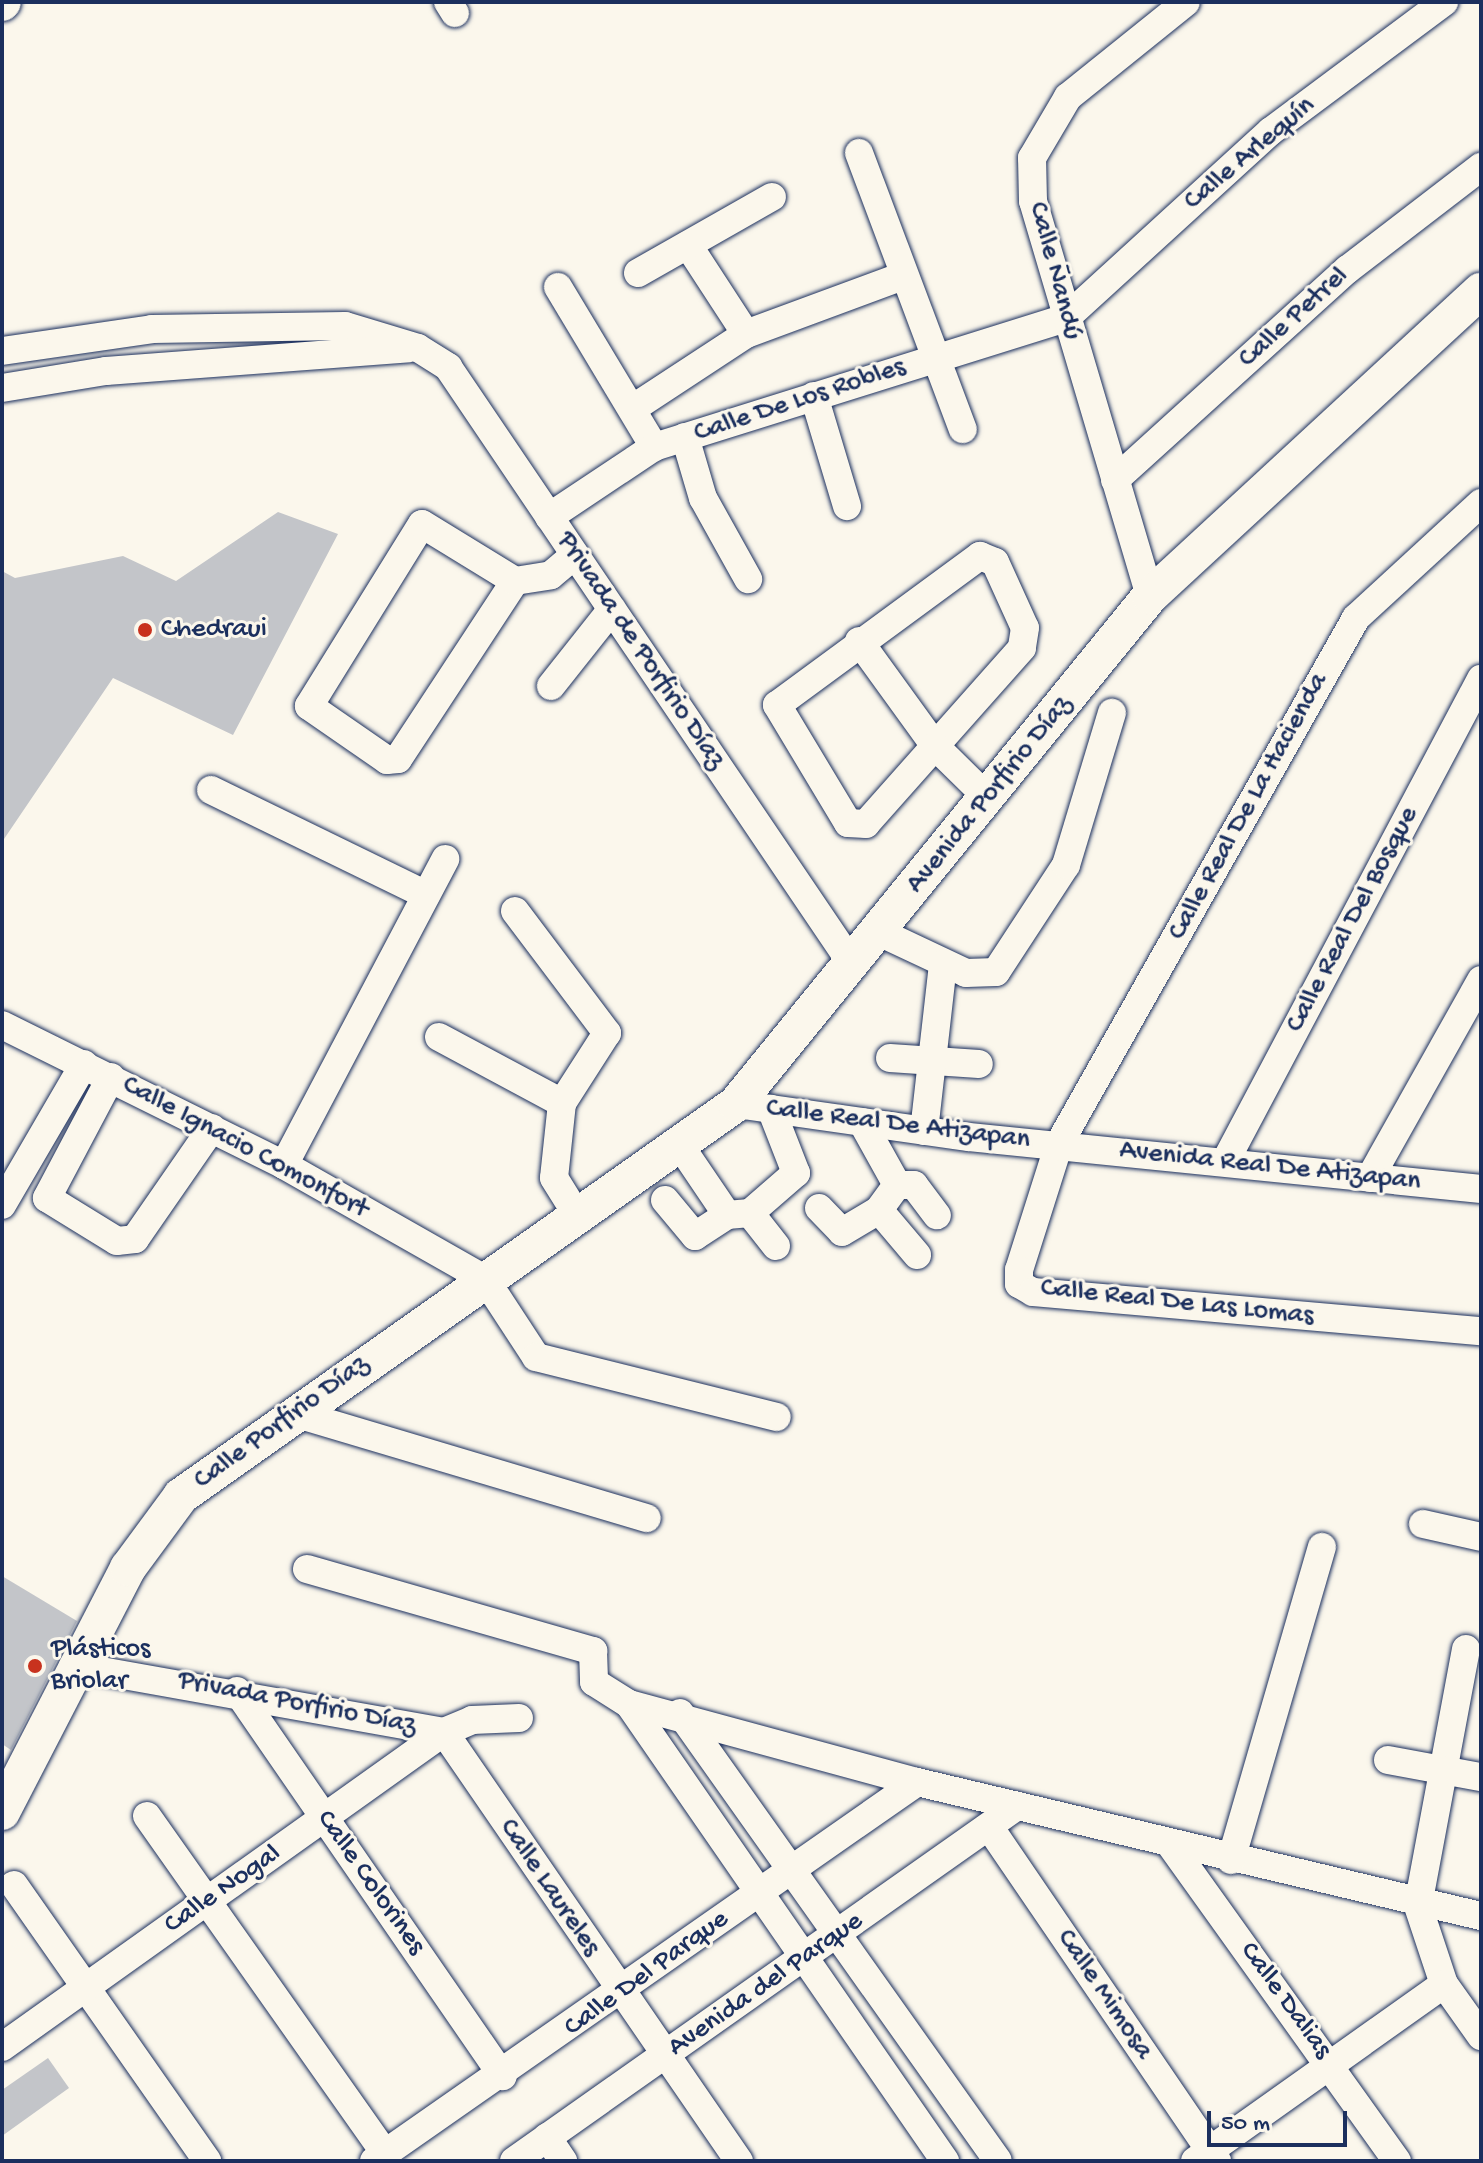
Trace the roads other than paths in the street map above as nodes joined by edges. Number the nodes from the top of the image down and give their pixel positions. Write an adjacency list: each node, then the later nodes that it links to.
1 (1186, 2): 11 (street, Calle Ñandú)
2 (1444, 2): 11 (street, Calle Arlequín)
3 (859, 153): 8 (street)
4 (1481, 167): 28 (street, Calle Petrel)
5 (772, 197): 6 (street)
6 (688, 245): 7 (street); 13 (street)
7 (638, 273)
8 (900, 277): 13 (street); 17 (street)
9 (558, 287): 24 (street)
10 (1481, 291): 35 (main road, Avenida Porfirio Díaz)
11 (1066, 318): 17 (street, Calle De Los Robles); 28 (street, Calle Ñandú)
12 (286, 325): 14 (street, Privada de Porfirio Díaz); 15 (street, Privada de Porfirio Díaz); 19 (street)
13 (746, 334): 24 (street)
14 (95, 337): 16 (street, Privada de Porfirio Díaz); 18 (street)
15 (418, 348): 19 (street); 31 (street, Privada de Porfirio Díaz)
16 (2, 351)
17 (936, 358): 23 (street, Calle De Los Robles); 25 (street)
18 (66, 359): 20 (street); 21 (street)
19 (285, 361): 21 (street)
20 (2, 370)
21 (106, 371): 22 (street)
22 (2, 388)
23 (814, 396): 26 (street, Calle De Los Robles); 30 (street)
24 (632, 409): 27 (street)
25 (963, 429)
26 (685, 437): 27 (street, Calle De Los Robles); 33 (street)
27 (654, 447): 31 (street, Calle De Los Robles)
28 (1115, 480): 35 (street, Calle Ñandú)
29 (1481, 503): 64 (street, Calle Real De La Hacienda)
30 (847, 506)
31 (549, 517): 32 (street, Privada de Porfirio Díaz)
32 (575, 555): 34 (street); 36 (street, Privada de Porfirio Díaz)
33 (748, 579)
34 (515, 581): 34 (street)
35 (1150, 596): 43 (main road, Avenida Porfirio Díaz)
36 (612, 609): 39 (street); 48 (street, Privada de Porfirio Díaz)
37 (859, 641): 41 (street); 41 (street); 41 (street)
38 (1481, 679): 65 (street, Calle Real Del Bosque)
39 (551, 686)
40 (1112, 713): 49 (street)
41 (935, 746): 43 (street)
42 (211, 790): 45 (street)
43 (988, 798): 47 (main road, Avenida Porfirio Díaz)
44 (445, 859): 45 (street)
45 (426, 895): 66 (street)
46 (515, 911): 58 (street)
47 (879, 932): 48 (main road, Avenida Porfirio Díaz); 49 (street)
48 (852, 964): 59 (main road, Avenida Porfirio Díaz)
49 (943, 964): 54 (street)
50 (1481, 980): 67 (street)
51 (2, 1025): 55 (street, Calle Ignacio Comonfort)
52 (439, 1037): 58 (street)
53 (890, 1058): 54 (street)
54 (930, 1061): 56 (street); 62 (street)
55 (84, 1064): 57 (street, Calle Ignacio Comonfort); 71 (street)
56 (979, 1064)
57 (111, 1077): 61 (street, Calle Ignacio Comonfort); 61 (street)
58 (562, 1103): 75 (street)
59 (754, 1106): 60 (street, Calle Real De Atizapan); 63 (main road, Avenida Porfirio Díaz); 74 (street)
60 (862, 1122): 62 (street, Calle Real De Atizapan); 68 (street)
61 (212, 1128): 66 (street, Calle Ignacio Comonfort)
62 (924, 1131): 64 (street, Calle Real De Atizapan)
63 (679, 1144): 74 (street); 75 (main road, Avenida Porfirio Díaz)
64 (1059, 1144): 65 (street, Avenida Real De Atizapan); 80 (street, Calle Real De Las Lomas)
65 (1225, 1162): 67 (street, Avenida Real De Atizapan)
66 (284, 1165): 79 (street, Calle Ignacio Comonfort)
67 (1370, 1178): 69 (street, Avenida Real De Atizapan)
68 (897, 1185): 73 (street); 76 (street)
69 (1481, 1189)
70 (665, 1200): 74 (street)
71 (2, 1205)
72 (819, 1208): 73 (street)
73 (879, 1210): 78 (street)
74 (738, 1214): 77 (street)
75 (577, 1215): 79 (main road, Avenida Porfirio Díaz)
76 (937, 1215)
77 (776, 1246)
78 (917, 1255)
79 (485, 1279): 81 (main road, Calle Porfirio Díaz); 82 (street)
80 (1481, 1331)
81 (294, 1413): 83 (street); 89 (main road, Calle Porfirio Díaz)
82 (777, 1417)
83 (647, 1518)
84 (1423, 1524): 85 (street)
85 (1481, 1537)
86 (1322, 1547): 105 (street)
87 (307, 1569): 91 (street)
88 (1466, 1649): 96 (street)
89 (73, 1666): 90 (street, Privada Porfirio Díaz); 100 (main road, Calle Porfirio Díaz)
90 (237, 1691): 94 (street, Privada Porfirio Díaz); 102 (street, Calle Colorines)
91 (629, 1704): 92 (street); 108 (street)
92 (680, 1713): 98 (street); 106 (street)
93 (519, 1718): 94 (street, Privada Porfirio Díaz)
94 (444, 1732): 102 (street, Calle Nogal); 116 (street, Calle Laureles)
95 (1388, 1760): 96 (street)
96 (1443, 1770): 97 (street); 110 (street)
97 (1481, 1777)
98 (917, 1782): 99 (street); 106 (street, Calle Del Parque)
99 (1017, 1806): 103 (street, Avenida del Parque); 104 (street)
100 (2, 1812)
101 (147, 1816): 109 (street)
102 (325, 1818): 109 (street, Calle Nogal); 121 (street, Calle Colorines)
103 (990, 1828): 112 (street, Avenida del Parque); 123 (street, Calle Mimosa)
104 (1170, 1844): 105 (street); 120 (street, Calle Dalias)
105 (1231, 1860): 110 (street)
106 (793, 1868): 108 (street, Calle Del Parque); 112 (street)
107 (14, 1885): 115 (street)
108 (760, 1893): 113 (street); 116 (street, Calle Del Parque)
109 (205, 1901): 115 (street, Calle Nogal); 124 (street)
110 (1418, 1906): 111 (street); 114 (street)
111 (1481, 1916)
112 (841, 1934): 113 (street, Avenida del Parque); 130 (street)
113 (807, 1956): 119 (street, Avenida del Parque); 129 (street)
114 (1444, 1984): 117 (street); 120 (street)
115 (86, 1987): 118 (street, Calle Nogal); 125 (street)
116 (621, 1994): 119 (street, Calle Laureles); 121 (street, Calle Del Parque)
117 (1481, 2036)
118 (2, 2047)
119 (664, 2055): 122 (street, Avenida del Parque); 128 (street, Calle Laureles)
120 (1331, 2064): 123 (street); 131 (street, Calle Dalias)
121 (503, 2076): 124 (street, Calle Del Parque)
122 (547, 2137): 126 (street, Avenida del Parque); 127 (street)
123 (1207, 2157)
124 (380, 2158)
125 (207, 2161)
126 (514, 2161)
127 (563, 2161)
128 (739, 2161)
129 (945, 2161)
130 (998, 2161)
131 (1397, 2161)

